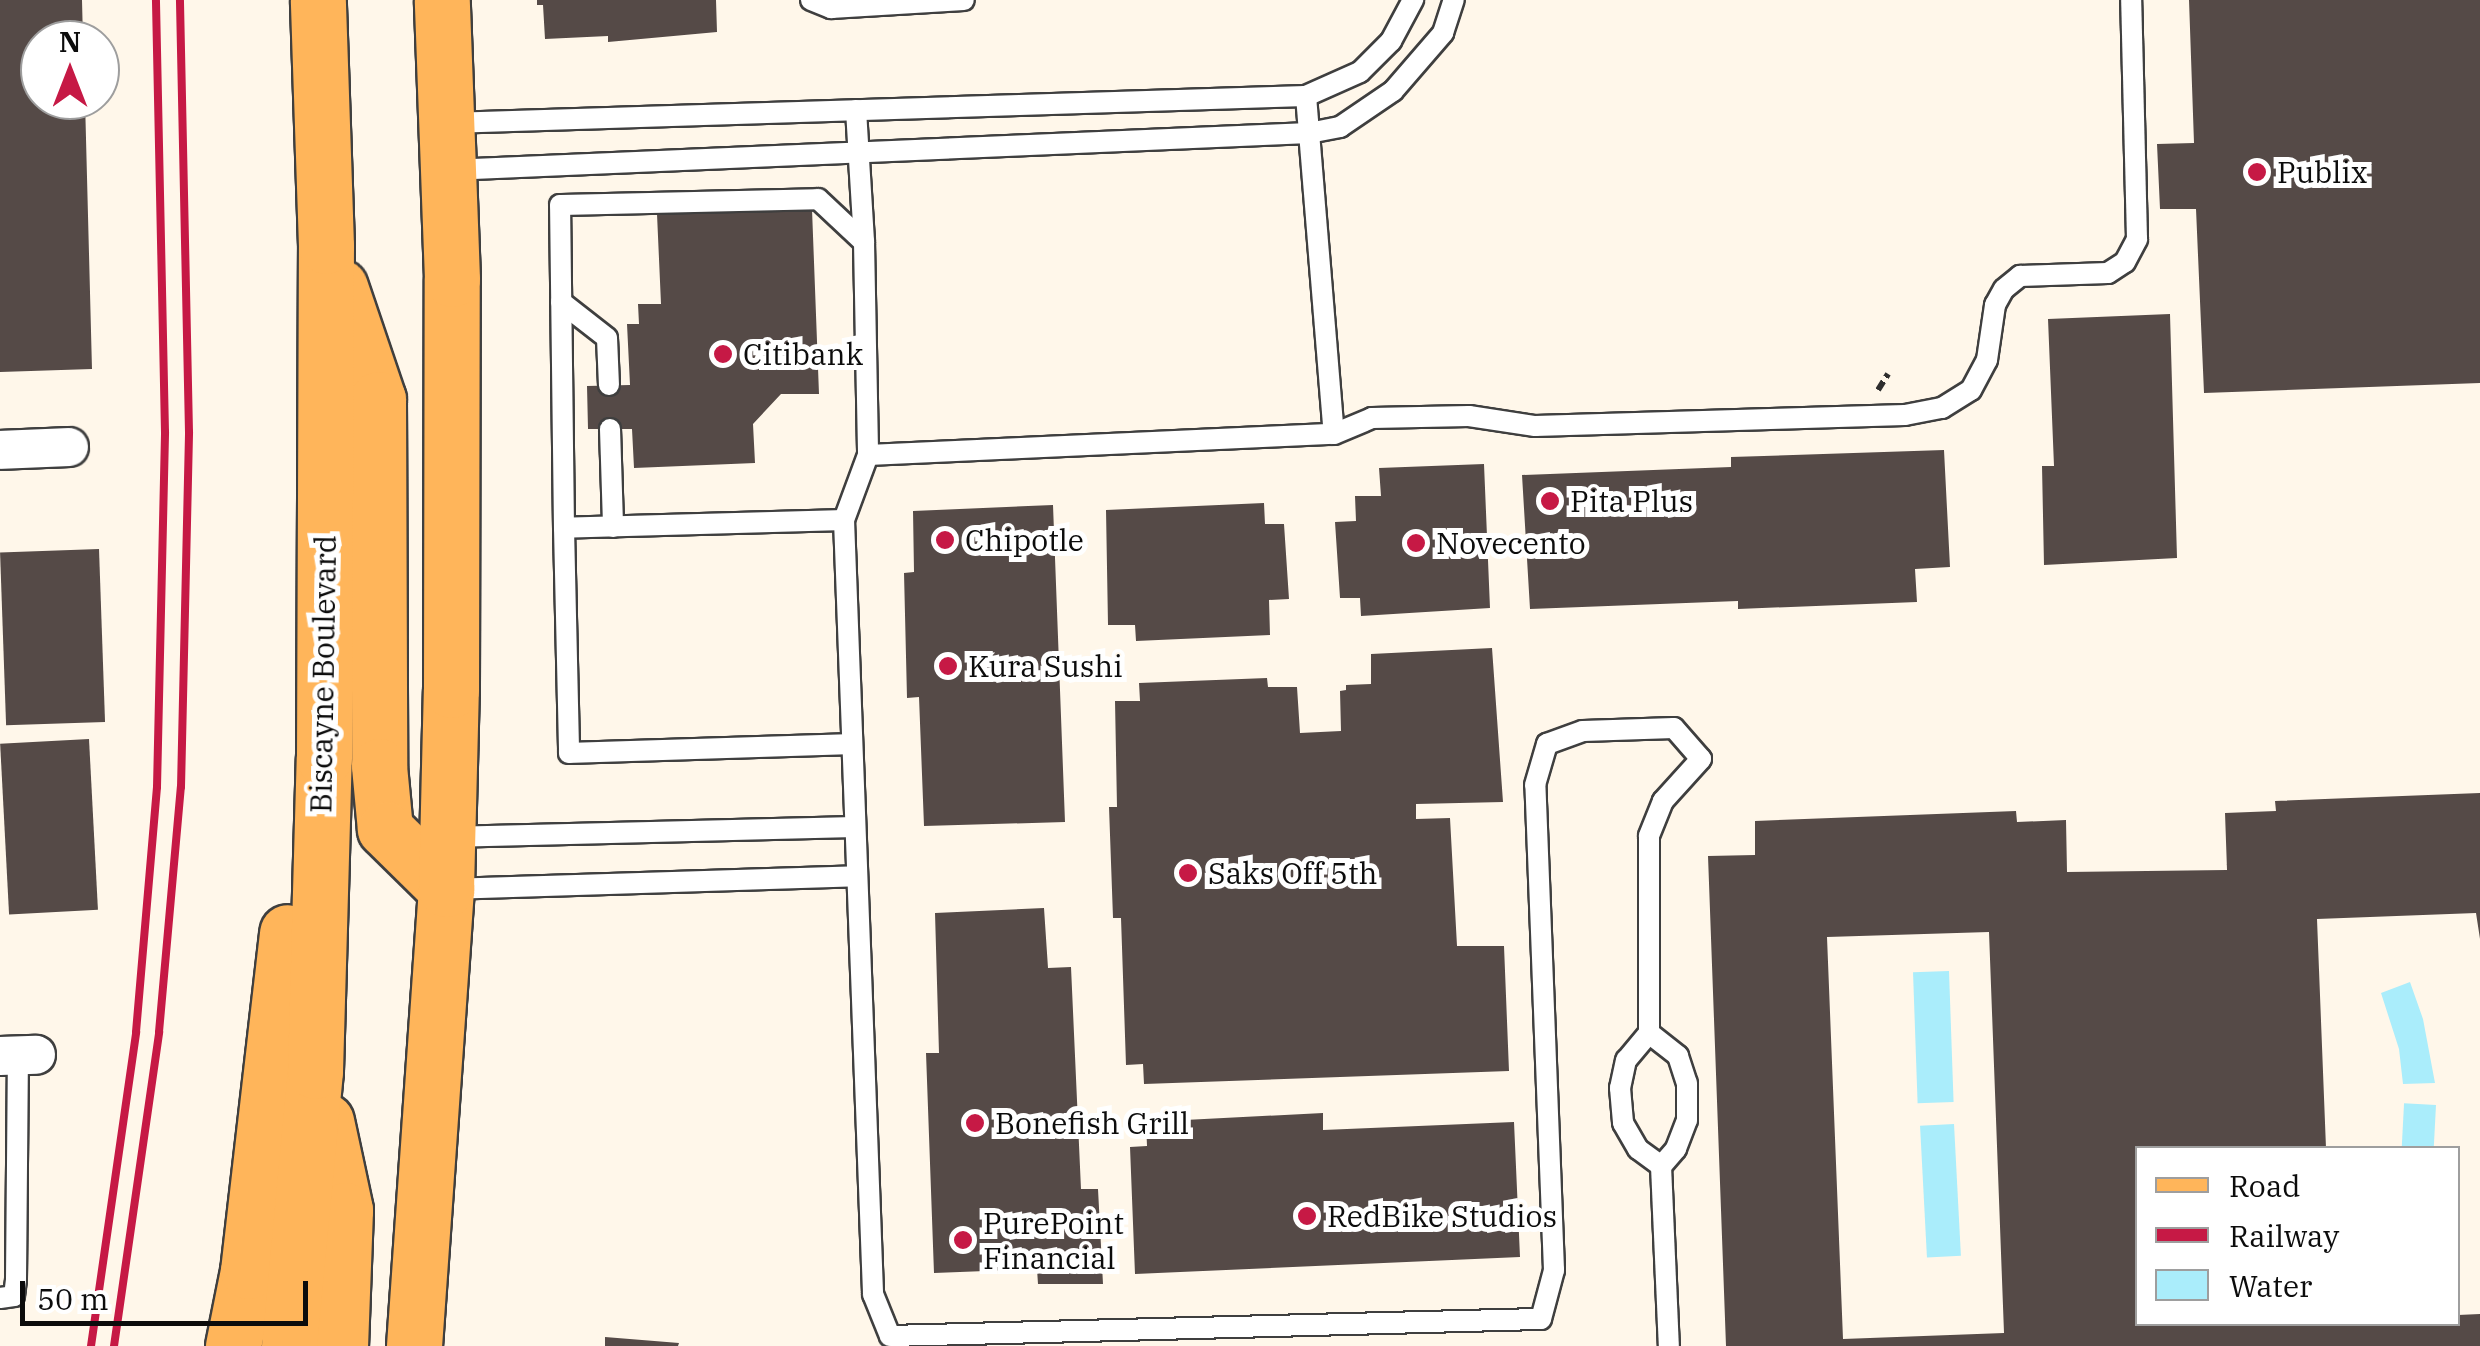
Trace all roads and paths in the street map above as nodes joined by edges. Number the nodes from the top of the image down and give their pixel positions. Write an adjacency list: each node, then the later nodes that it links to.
1 (318, 0): 14 (main road, Biscayne Boulevard)
2 (442, 0): 11 (main road)
3 (811, 0): 4 (lane)
4 (964, 0)
5 (1413, 0): 8 (lane)
6 (1454, 0): 10 (lane)
7 (2131, 0): 18 (lane)
8 (1306, 96): 9 (lane); 10 (lane)
9 (856, 110): 11 (lane); 12 (lane)
10 (1309, 133): 12 (lane); 18 (lane)
11 (447, 147): 12 (lane); 28 (main road)
12 (858, 152): 13 (lane)
13 (864, 242): 15 (lane); 21 (lane)
14 (326, 246): 26 (main road, Biscayne Boulevard); 28 (main road)
15 (562, 302): 16 (lane); 24 (lane)
16 (609, 385)
17 (610, 429): 23 (lane)
18 (1334, 434): 21 (lane)
19 (70, 447): 20 (street)
20 (0, 450)
21 (868, 455): 22 (lane)
22 (844, 520): 23 (lane); 25 (lane)
23 (613, 527): 24 (lane)
24 (564, 528): 25 (lane)
25 (852, 744): 27 (lane)
26 (324, 758): 32 (main road, Biscayne Boulevard); 36 (main road)
27 (855, 828): 28 (lane); 29 (lane)
28 (446, 863): 29 (lane); 39 (main road)
29 (857, 876): 35 (lane)
30 (1649, 1033): 33 (lane); 33 (lane); 35 (lane)
31 (18, 1056): 34 (lane)
32 (315, 1071): 37 (main road, Biscayne Boulevard); 38 (main road)
33 (1661, 1166): 40 (lane)
34 (0, 1298)
35 (890, 1341)
36 (232, 1346)
37 (289, 1346)
38 (340, 1346)
39 (414, 1346)
40 (1669, 1346)

